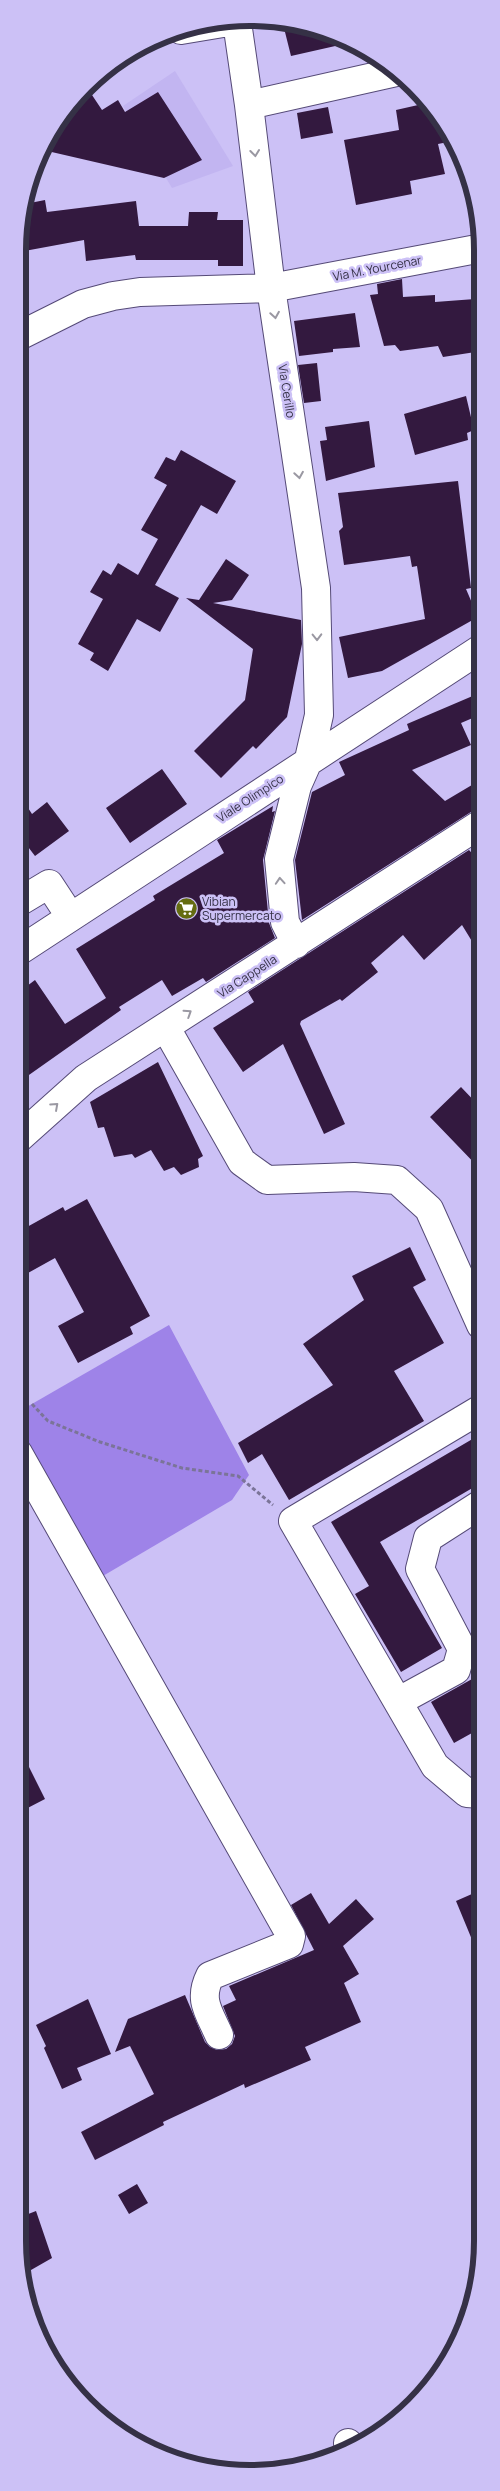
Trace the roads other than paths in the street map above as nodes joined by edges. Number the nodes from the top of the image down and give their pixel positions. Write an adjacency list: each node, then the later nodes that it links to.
1 (238, 27): 3 (street, Via Cerillo)
2 (388, 74): 3 (street)
3 (249, 105): 5 (street, Via Cerillo, one-way to 5)
4 (474, 250): 5 (street, Via M. Yourcenar)
5 (271, 288): 6 (street, Via M. Yourcenar); 8 (street, Via Cerillo, one-way to 8)
6 (26, 332)
7 (474, 653): 8 (street, Viale Olimpico)
8 (309, 759): 11 (street, Viale Olimpico); 12 (street, Via Cerillo, one-way to 8)
9 (474, 828): 12 (street, Via Cappella)
10 (26, 898): 11 (street)
11 (70, 916): 13 (street, Viale Olimpico)
12 (296, 944): 14 (street, Via Cappella, one-way to 12)
13 (26, 946)
14 (166, 1028): 15 (street, Via Cappella, one-way to 14); 16 (street)
15 (26, 1132)
16 (474, 1309)
17 (474, 1413): 20 (street)
18 (26, 1467): 22 (street)
19 (474, 1508): 20 (street)
20 (399, 1702): 21 (street)
21 (474, 1793)
22 (220, 2035)

